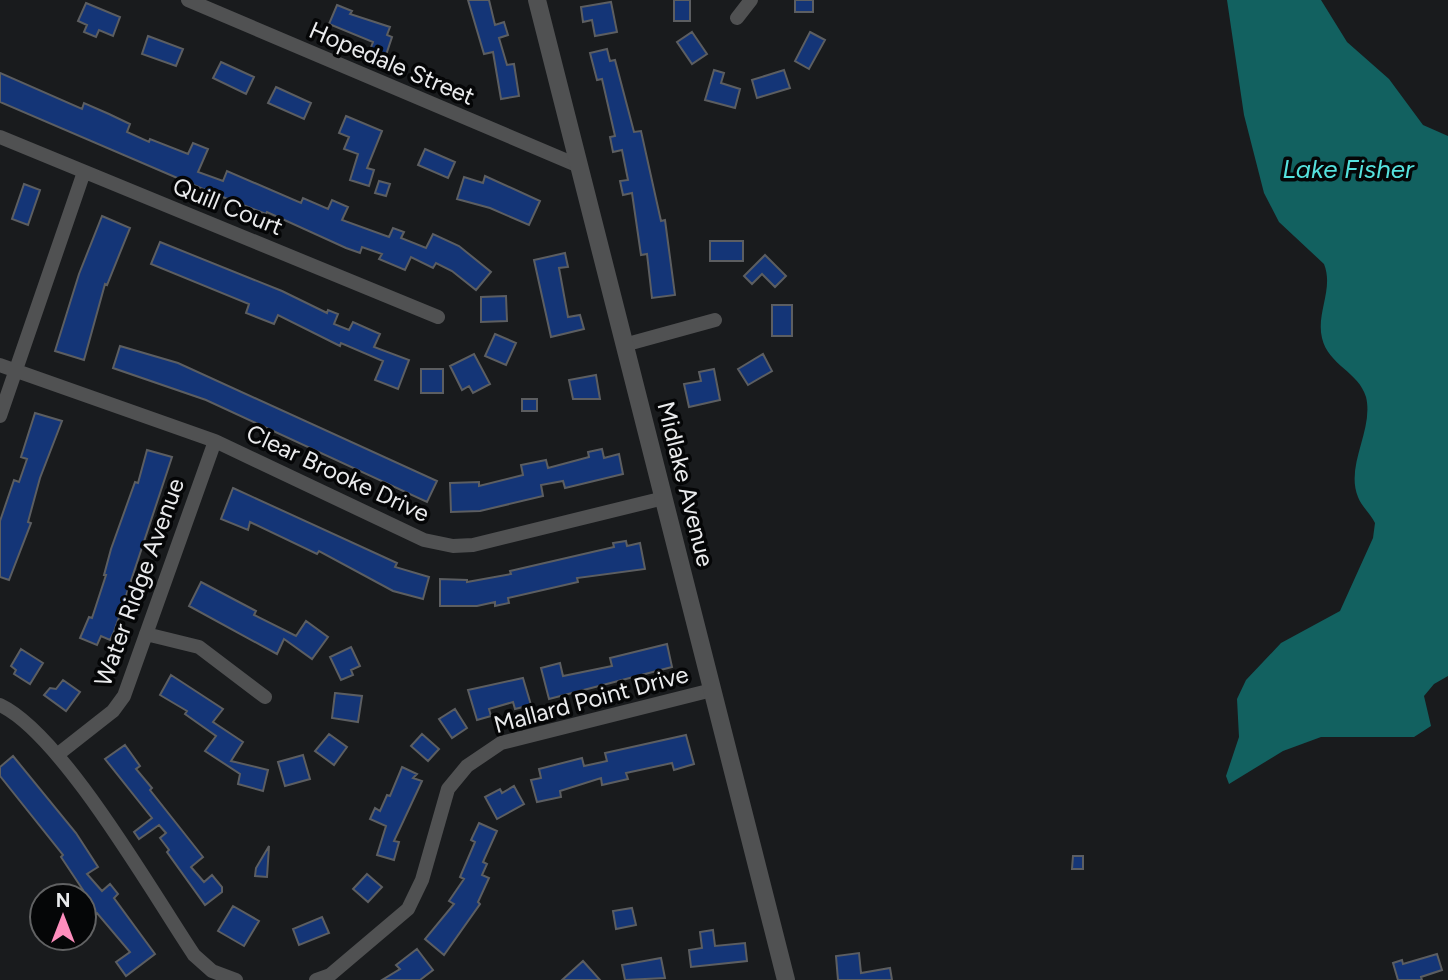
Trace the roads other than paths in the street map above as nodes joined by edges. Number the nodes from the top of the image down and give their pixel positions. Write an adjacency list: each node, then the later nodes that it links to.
1 (188, 0): 6 (street, Hopedale Street)
2 (537, 0): 6 (street, Midlake Avenue)
3 (751, 0): 4 (street)
4 (737, 18)
5 (0, 137): 7 (street, Quill Court)
6 (579, 166): 10 (street, Midlake Avenue)
7 (84, 172): 8 (street, Quill Court); 12 (street)
8 (438, 317)
9 (715, 320): 10 (street)
10 (624, 345): 15 (street, Midlake Avenue)
11 (0, 365): 12 (street, Clear Brooke Drive)
12 (15, 371): 13 (street); 14 (street, Clear Brooke Drive)
13 (0, 416)
14 (215, 441): 15 (street, Clear Brooke Drive); 16 (street, Water Ridge Avenue)
15 (664, 498): 17 (street, Midlake Avenue)
16 (146, 634): 18 (street); 20 (street, Water Ridge Avenue)
17 (712, 690): 22 (street, Mallard Point Drive); 23 (street, Midlake Avenue)
18 (265, 697)
19 (0, 705): 20 (street)
20 (57, 755): 21 (street)
21 (236, 980)
22 (316, 980)
23 (786, 980)

